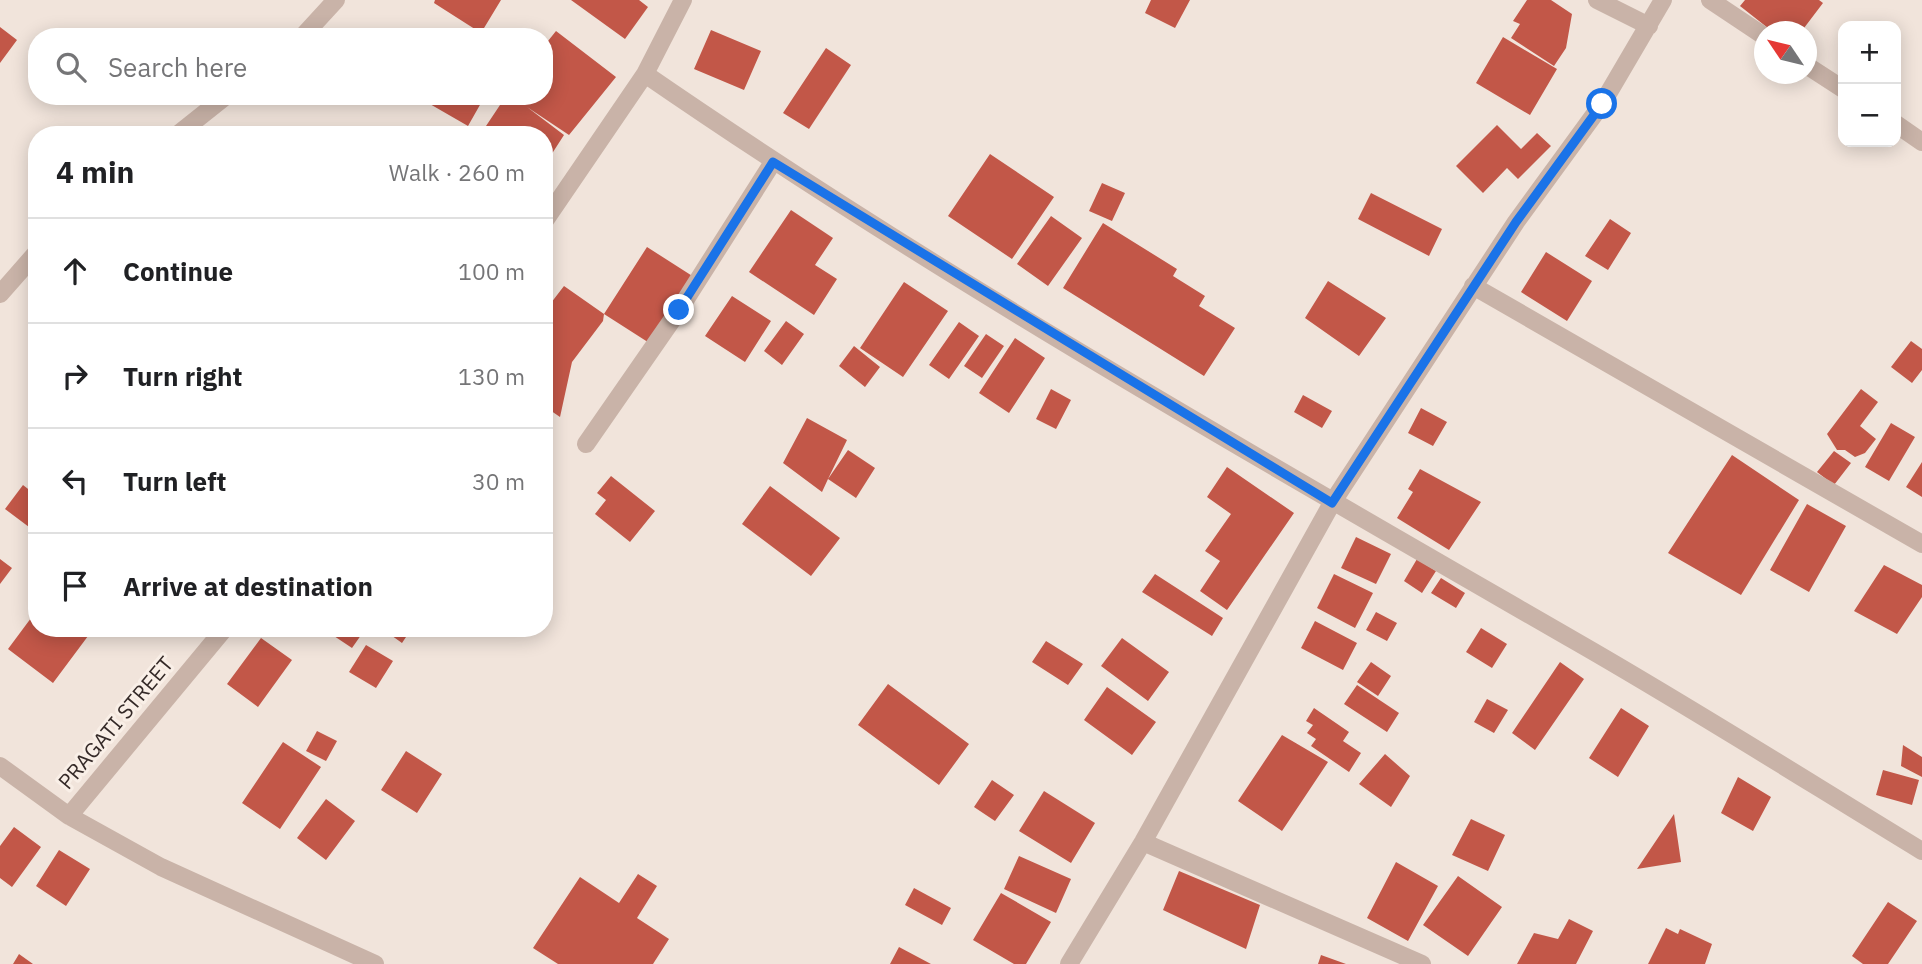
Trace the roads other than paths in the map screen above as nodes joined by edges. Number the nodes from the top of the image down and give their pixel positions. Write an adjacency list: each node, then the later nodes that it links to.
1 (336, 0): 7 (street)
2 (682, 0): 10 (street)
3 (1597, 0): 6 (street)
4 (1663, 0): 6 (street)
5 (1710, 0): 8 (street)
6 (1649, 26): 19 (street)
7 (310, 28)
8 (1754, 29)
9 (1817, 72): 11 (street)
10 (645, 74): 16 (street); 17 (street)
11 (1838, 86)
12 (215, 105): 13 (street)
13 (188, 126)
14 (1901, 127): 15 (street)
15 (1922, 142)
16 (773, 162): 21 (street); 22 (street)
17 (553, 209)
18 (28, 262): 20 (street)
19 (1474, 286): 22 (street); 23 (street)
20 (0, 293)
21 (586, 444)
22 (1332, 503): 27 (street); 28 (street)
23 (1922, 544)
24 (218, 637): 26 (street, PRAGATI STREET)
25 (0, 766): 26 (street)
26 (69, 816): 29 (street)
27 (1143, 842): 30 (street); 31 (street)
28 (1922, 851)
29 (375, 964)
30 (1069, 964)
31 (1422, 964)

